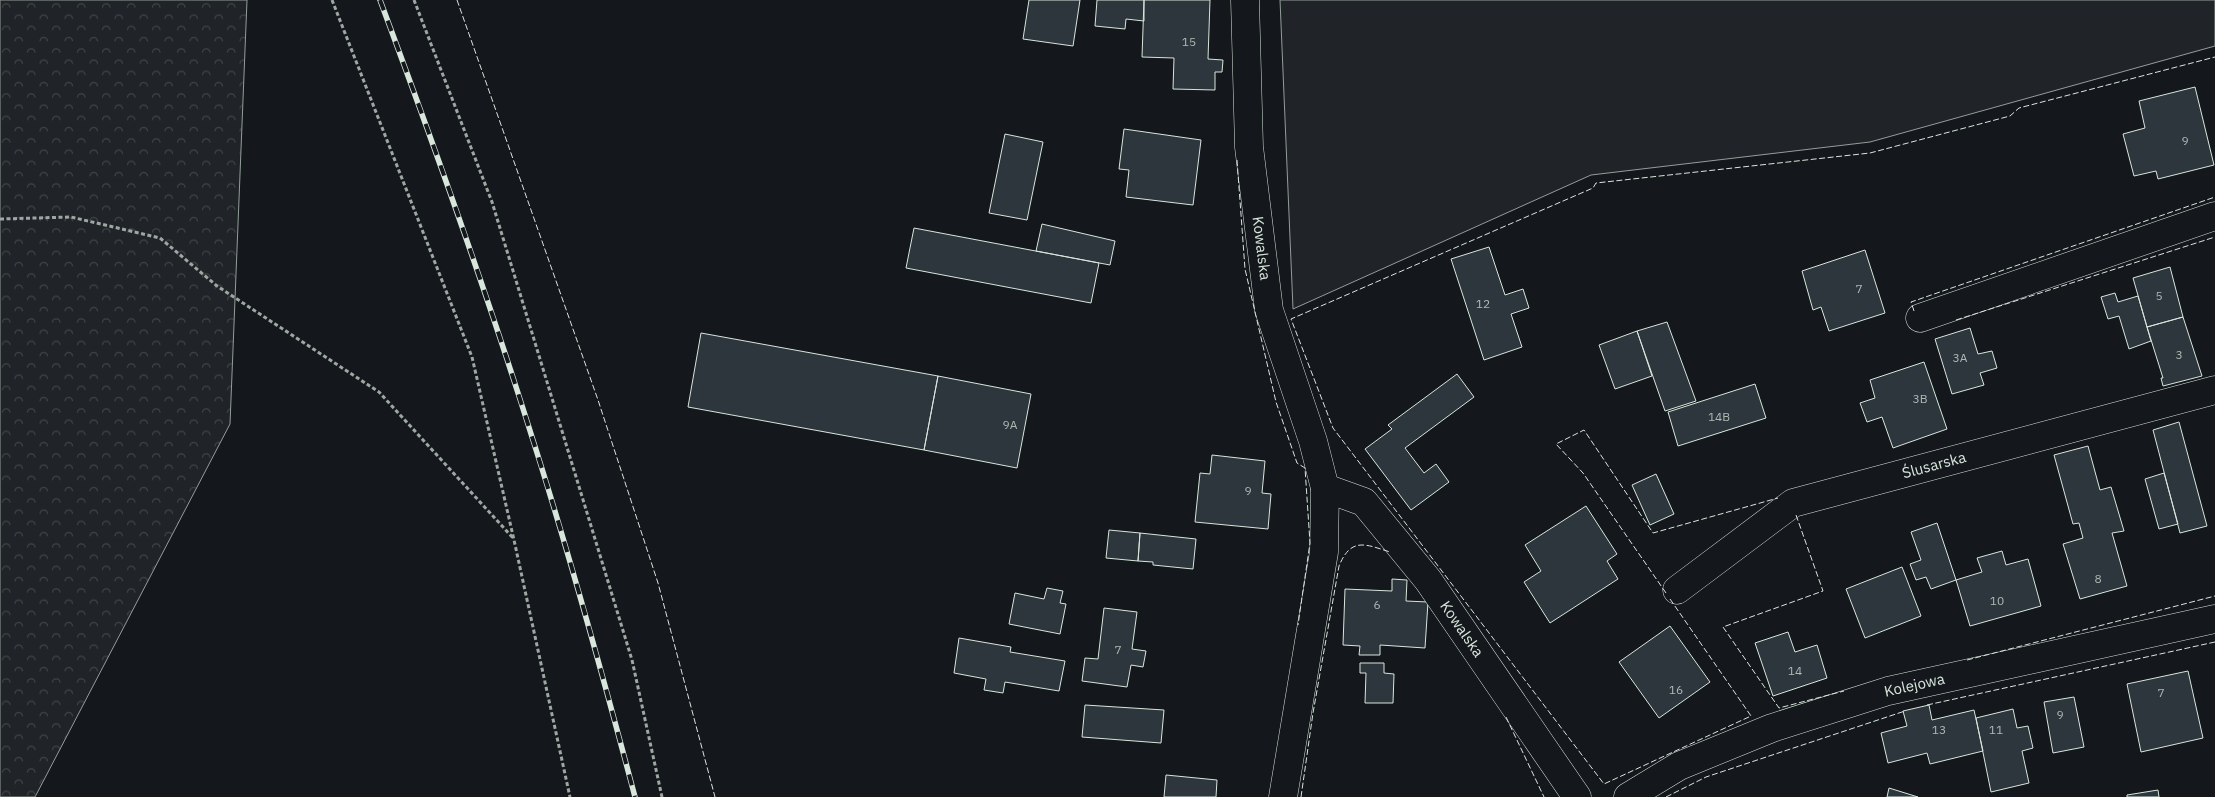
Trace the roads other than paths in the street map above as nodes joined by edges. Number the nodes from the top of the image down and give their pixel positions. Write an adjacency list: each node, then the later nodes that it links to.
1 (1245, 0): 5 (street, Kowalska)
2 (2215, 216): 3 (street)
3 (1920, 318)
4 (2215, 390): 6 (street, Ślusarska)
5 (1325, 488): 8 (street, Kowalska); 9 (street, Kowalska)
6 (1677, 590)
7 (2215, 619): 10 (street, Kolejowa)
8 (1283, 797)
9 (1577, 797)
10 (1628, 797)

